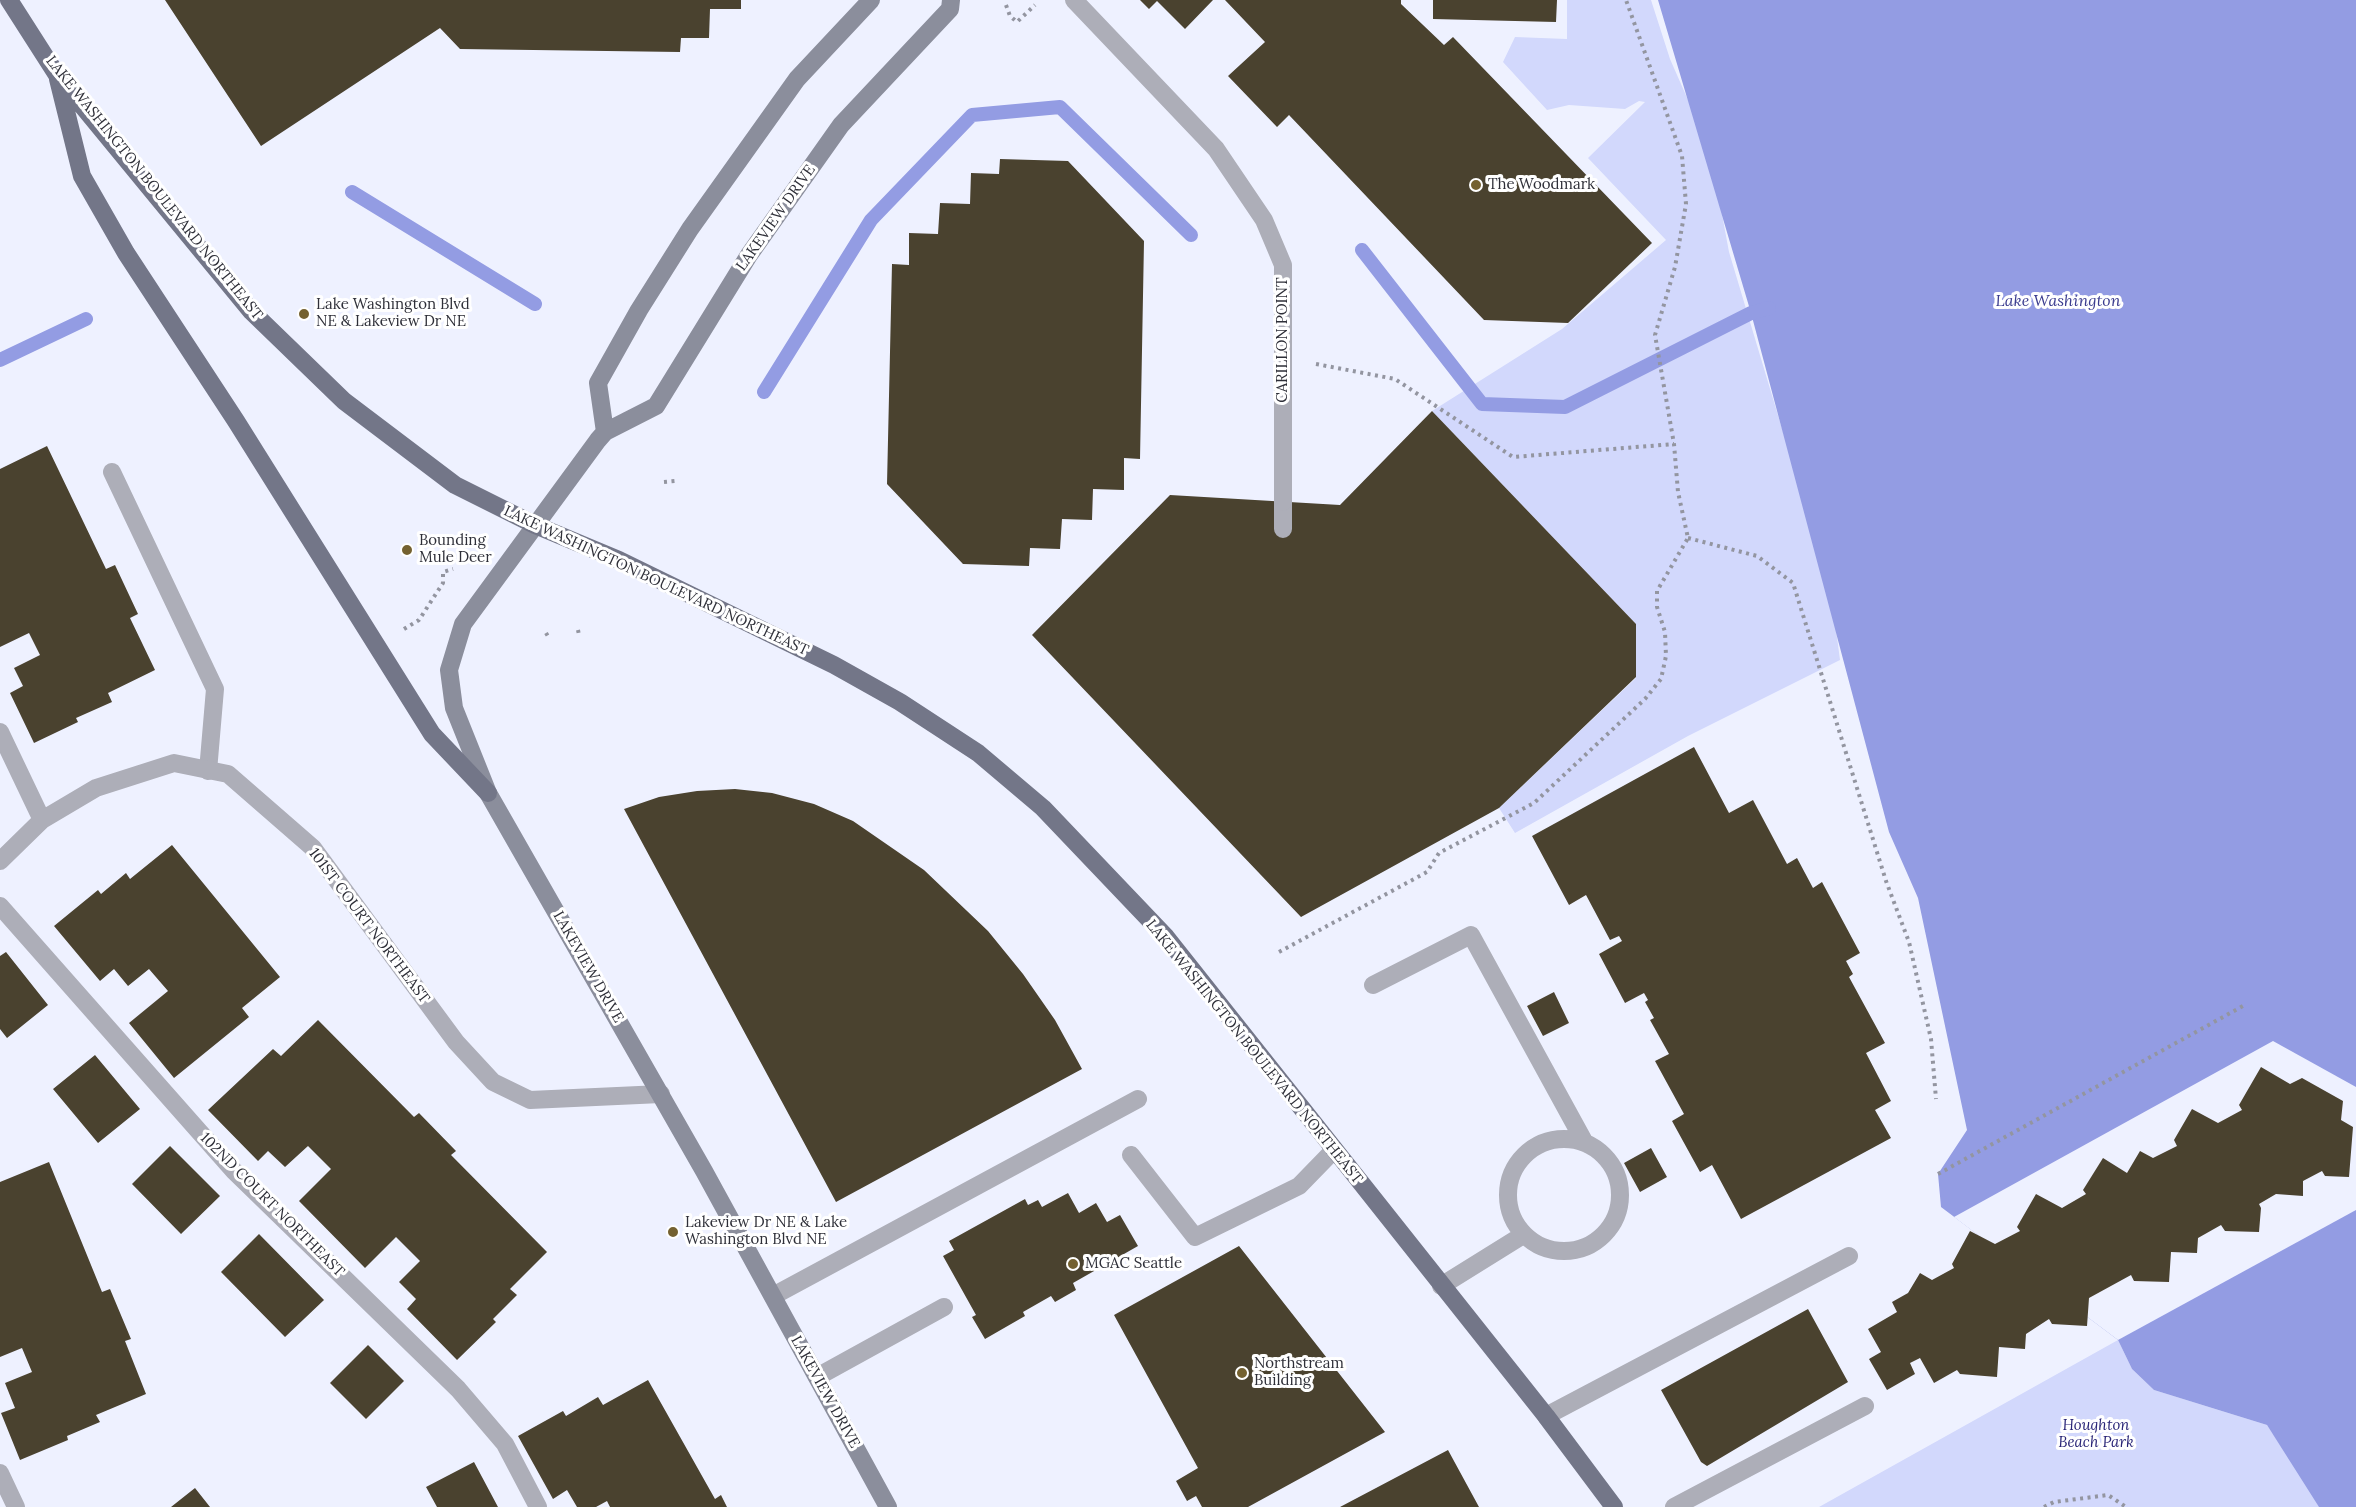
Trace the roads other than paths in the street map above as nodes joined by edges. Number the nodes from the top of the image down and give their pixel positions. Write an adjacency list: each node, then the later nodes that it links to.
1 (9, 0): 5 (main road, LAKE WASHINGTON BOULEVARD NORTHEAST)
2 (871, 0): 6 (street)
3 (951, 0): 6 (street, LAKEVIEW DRIVE)
4 (1074, 0): 9 (street, CARILLON POINT)
5 (57, 75): 8 (main road, LAKE WASHINGTON BOULEVARD NORTHEAST); 12 (main road)
6 (604, 432): 8 (street, LAKEVIEW DRIVE)
7 (112, 472): 11 (street)
8 (535, 525): 12 (street, LAKEVIEW DRIVE); 20 (main road, LAKE WASHINGTON BOULEVARD NORTHEAST)
9 (1283, 529)
10 (0, 732): 13 (street)
11 (208, 771): 13 (street, 101ST COURT NORTHEAST); 17 (street, 101ST COURT NORTHEAST)
12 (488, 793): 17 (street, LAKEVIEW DRIVE)
13 (42, 820): 14 (street, 101ST COURT NORTHEAST)
14 (0, 861)
15 (0, 906): 32 (street, 102ND COURT NORTHEAST)
16 (1373, 985): 19 (street)
17 (661, 1094): 25 (street, LAKEVIEW DRIVE)
18 (1138, 1099): 25 (street)
19 (1585, 1143): 22 (street); 22 (street)
20 (1334, 1150): 21 (street); 24 (main road, LAKE WASHINGTON BOULEVARD NORTHEAST)
21 (1131, 1155)
22 (1523, 1235): 24 (street)
23 (1850, 1256): 29 (street)
24 (1441, 1286): 29 (main road, LAKE WASHINGTON BOULEVARD NORTHEAST)
25 (773, 1296): 27 (street, LAKEVIEW DRIVE)
26 (944, 1307): 27 (street)
27 (817, 1377): 33 (street, LAKEVIEW DRIVE)
28 (1865, 1406): 35 (street)
29 (1546, 1416): 34 (main road, LAKE WASHINGTON BOULEVARD NORTHEAST)
30 (0, 1473): 31 (street)
31 (16, 1507)
32 (538, 1507)
33 (888, 1507)
34 (1614, 1507)
35 (1674, 1507)

